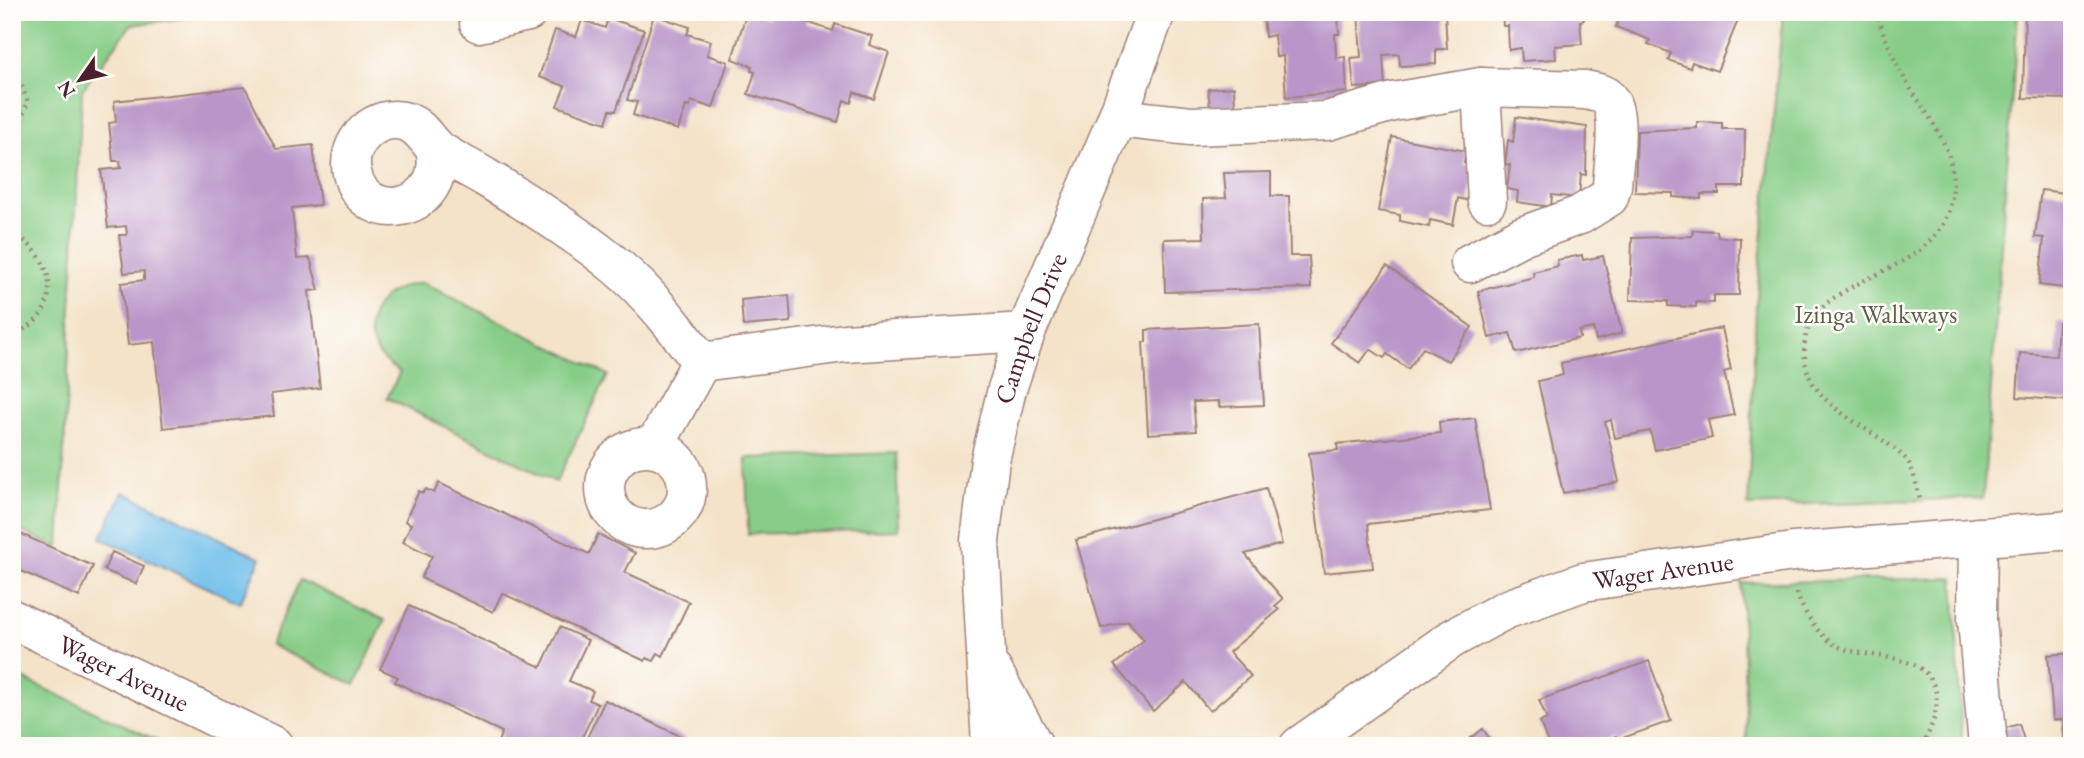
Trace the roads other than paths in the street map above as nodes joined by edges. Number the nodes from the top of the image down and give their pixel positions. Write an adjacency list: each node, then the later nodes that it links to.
1 (528, 12): 3 (street)
2 (1156, 12): 5 (street, Campbell Drive)
3 (479, 23)
4 (1481, 87): 5 (street); 7 (street); 8 (street)
5 (1118, 118): 9 (street, Campbell Drive)
6 (435, 148): 10 (street)
7 (1487, 201)
8 (1470, 263)
9 (1026, 332): 10 (street); 15 (street, Campbell Drive)
10 (701, 362): 11 (street)
11 (654, 447)
12 (2072, 530): 13 (street, Wager Avenue)
13 (1978, 537): 19 (street, Wager Avenue); 20 (street)
14 (12, 619): 16 (street, Wager Avenue)
15 (987, 659): 17 (street, Campbell Drive); 18 (street)
16 (274, 746)
17 (991, 746)
18 (1034, 746)
19 (1299, 746)
20 (1987, 746)

